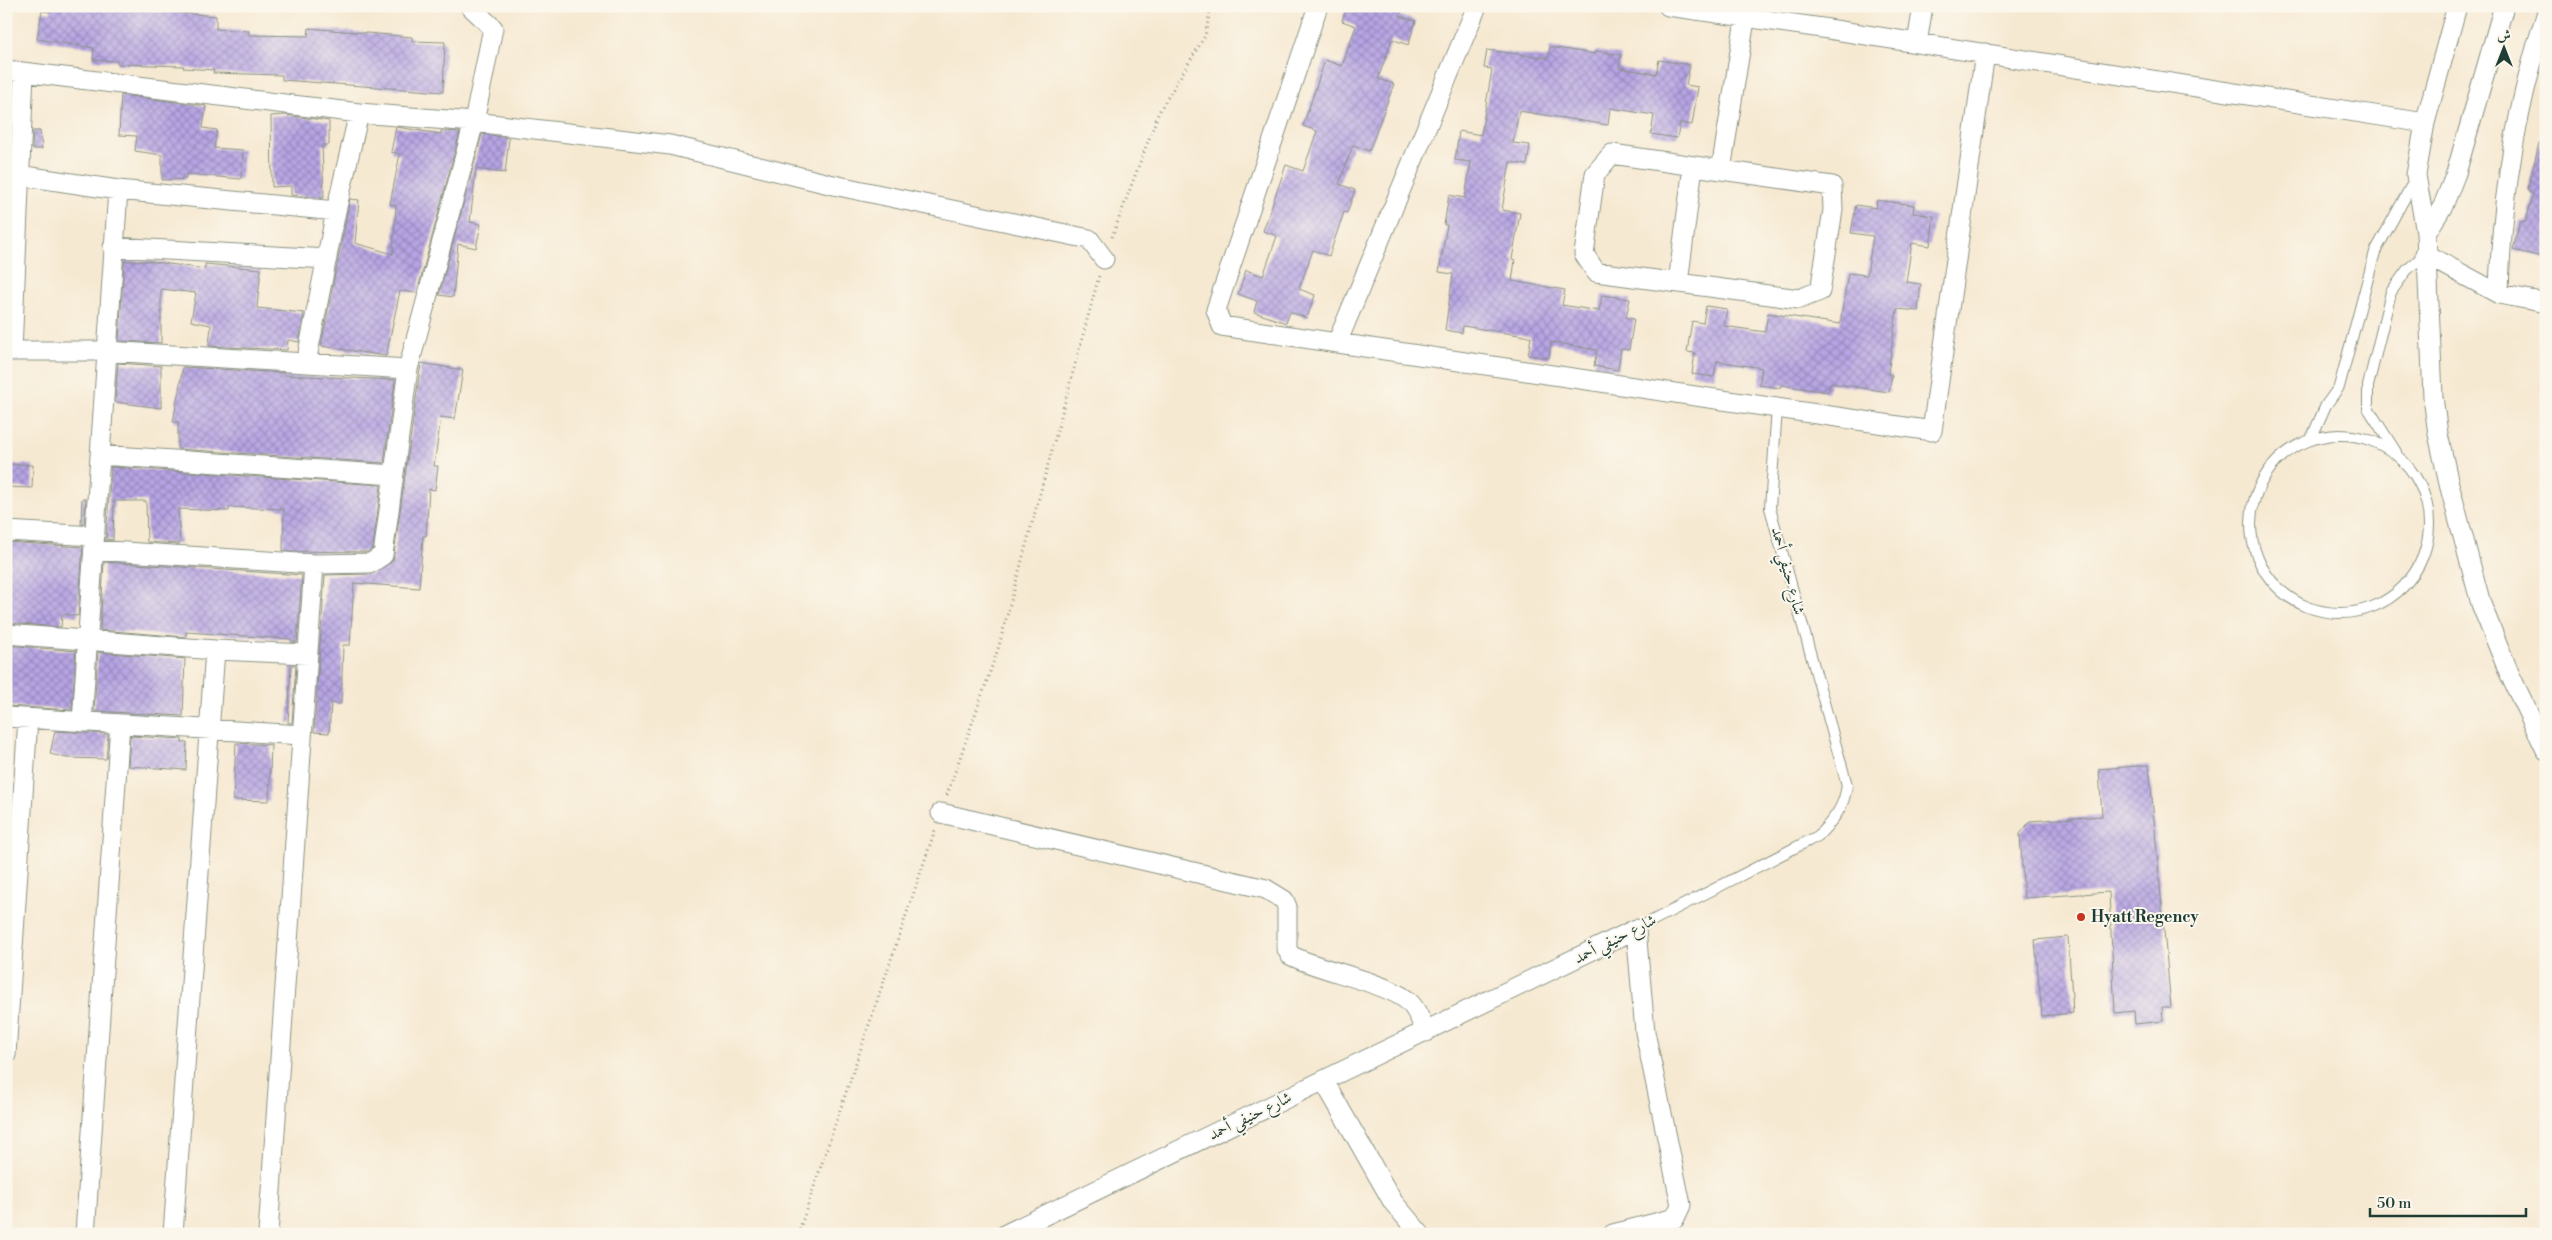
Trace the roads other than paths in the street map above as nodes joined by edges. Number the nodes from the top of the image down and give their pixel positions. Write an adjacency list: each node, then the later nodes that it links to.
1 (470, 6): 14 (street)
2 (1318, 6): 31 (street)
3 (1478, 6): 31 (street)
4 (1668, 6): 8 (street)
5 (1923, 6): 10 (street)
6 (2457, 6): 15 (street)
7 (2504, 6): 22 (street)
8 (1746, 12): 10 (street); 17 (street)
9 (2546, 15): 29 (street)
10 (1918, 43): 11 (street)
11 (1985, 54): 15 (street); 36 (street)
12 (15, 72): 13 (street); 18 (street)
13 (359, 113): 14 (street); 21 (street)
14 (474, 122): 26 (street); 35 (street)
15 (2425, 123): 19 (street)
16 (1693, 166): 17 (street); 28 (street); 28 (street)
17 (1721, 170): 28 (street)
18 (18, 175): 20 (street); 23 (street)
19 (2416, 176): 22 (street); 37 (lane)
20 (118, 190): 21 (street); 24 (street)
21 (336, 211): 27 (street)
22 (2426, 233): 25 (street)
23 (12, 244): 32 (street)
24 (113, 247): 27 (street); 33 (street)
25 (2425, 254): 29 (street); 39 (lane); 54 (street)
26 (1104, 259)
27 (327, 260): 34 (street)
28 (1678, 283)
29 (2499, 294): 30 (street)
30 (2546, 303)
31 (1337, 343): 36 (street)
32 (9, 351): 33 (street)
33 (106, 351): 34 (street); 38 (street)
34 (306, 363): 35 (street)
35 (408, 369): 40 (street)
36 (1777, 408): 57 (lane, شارع حنيفي أحمد)
37 (2310, 439): 39 (lane); 39 (lane)
38 (100, 455): 40 (street); 42 (street)
39 (2398, 455)
40 (394, 475): 43 (street)
41 (6, 531): 42 (street)
42 (94, 543): 43 (street); 45 (street)
43 (314, 564): 47 (street)
44 (6, 634): 45 (street)
45 (88, 640): 46 (street); 50 (street)
46 (215, 650): 47 (street); 52 (street)
47 (308, 654): 53 (street)
48 (6, 717): 49 (street)
49 (28, 718): 50 (street); 55 (street)
50 (82, 722): 51 (street)
51 (120, 724): 52 (street); 61 (street)
52 (210, 730): 53 (street); 62 (street)
53 (302, 735): 63 (street)
54 (2546, 750)
55 (15, 793): 59 (street)
56 (941, 813): 58 (street)
57 (1636, 928): 58 (street, شارع حنيفي أحمد); 66 (street)
58 (1426, 1032): 60 (street, شارع حنيفي أحمد)
59 (6, 1055)
60 (1324, 1081): 64 (street, شارع حنيفي أحمد); 65 (street)
61 (85, 1234)
62 (173, 1234)
63 (268, 1234)
64 (1006, 1234)
65 (1420, 1234)
66 (1613, 1234)

